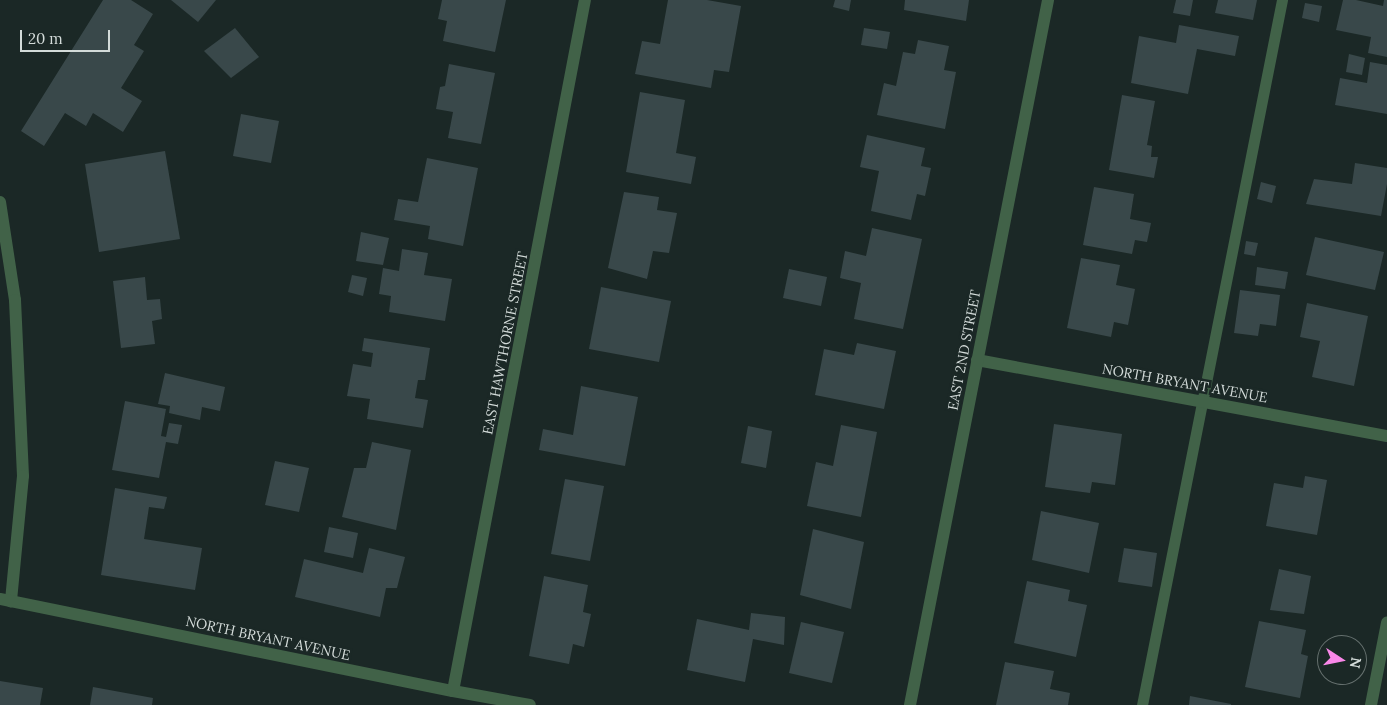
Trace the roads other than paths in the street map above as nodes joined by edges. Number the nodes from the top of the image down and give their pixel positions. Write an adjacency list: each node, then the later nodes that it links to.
1 (586, 0): 10 (street, EAST HAWTHORNE STREET)
2 (1048, 0): 5 (street, EAST 2ND STREET)
3 (1282, 0): 6 (lane)
4 (0, 202): 8 (street)
5 (977, 360): 6 (street, NORTH BRYANT AVENUE); 12 (street, EAST 2ND STREET)
6 (1200, 402): 7 (street, NORTH BRYANT AVENUE); 13 (lane)
7 (1387, 436)
8 (6, 600): 10 (street, NORTH BRYANT AVENUE)
9 (1387, 623): 14 (street)
10 (453, 692): 11 (street, NORTH BRYANT AVENUE)
11 (530, 705)
12 (910, 705)
13 (1142, 705)
14 (1371, 705)

